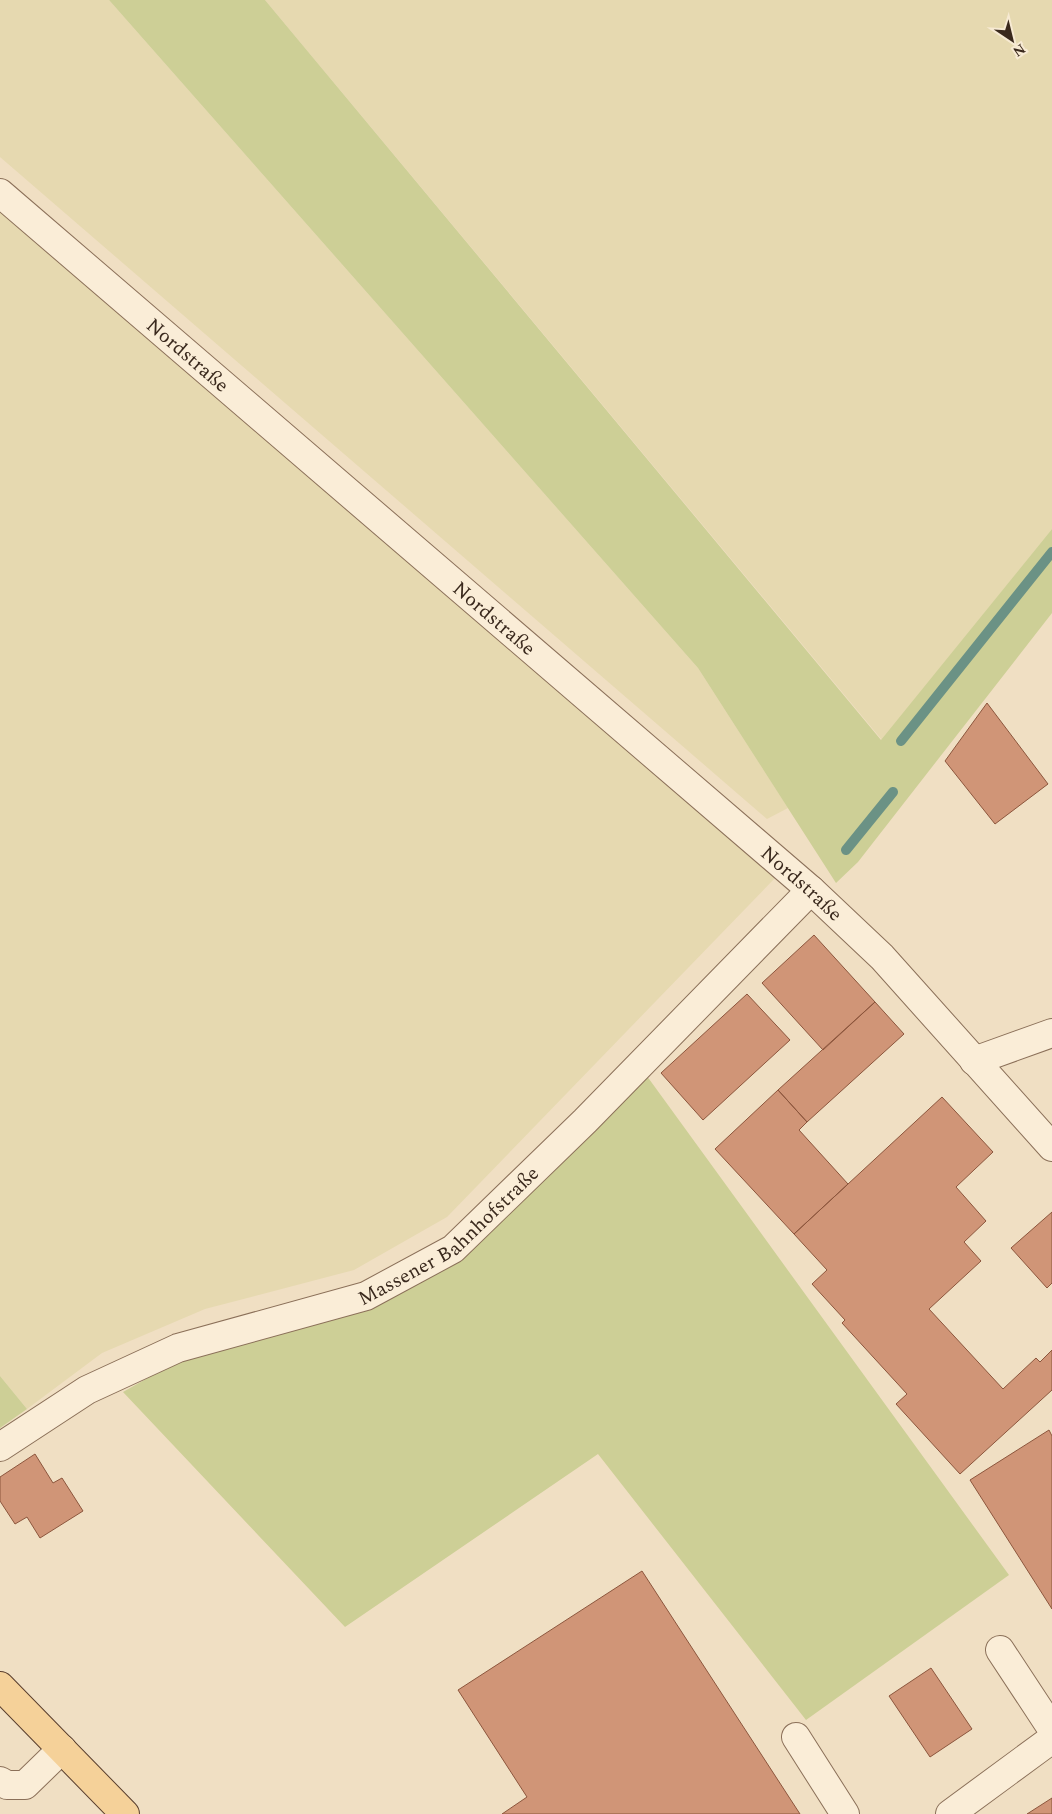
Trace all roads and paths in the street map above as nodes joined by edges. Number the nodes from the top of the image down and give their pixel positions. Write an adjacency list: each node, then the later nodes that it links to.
1 (0, 193): 2 (street, Nordstraße)
2 (811, 890): 4 (street, Nordstraße); 6 (street, Massener Bahnhofstraße)
3 (1052, 1033): 4 (street)
4 (974, 1060): 5 (street, Nordstraße)
5 (1052, 1147)
6 (0, 1447)
7 (1000, 1650): 9 (street)
8 (0, 1686): 12 (main road)
9 (1052, 1729)
10 (796, 1737): 15 (street)
11 (1052, 1739): 16 (street)
12 (62, 1748): 13 (street); 14 (main road)
13 (0, 1781)
14 (125, 1814)
15 (845, 1814)
16 (950, 1814)

